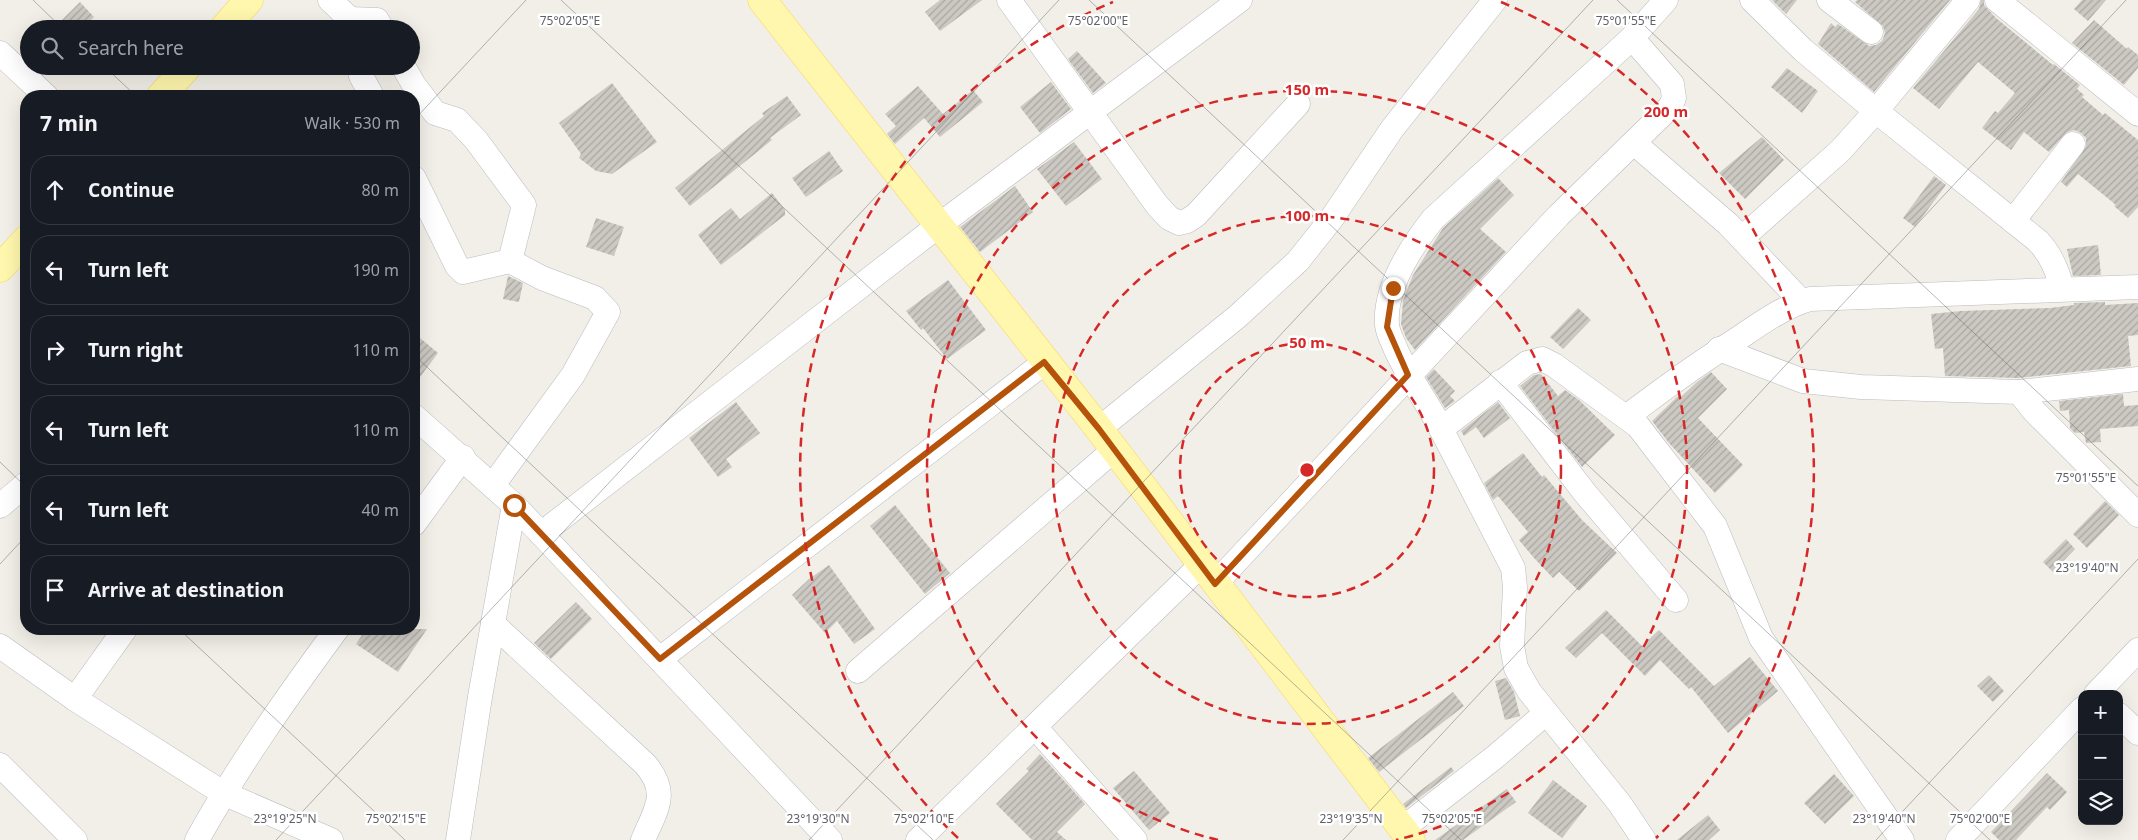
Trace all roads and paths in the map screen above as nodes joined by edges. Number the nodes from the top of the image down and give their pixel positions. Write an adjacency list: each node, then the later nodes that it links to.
1 (249, 0): 12 (main road)
2 (330, 0): 13 (street)
3 (762, 0): 35 (main road)
4 (1240, 0): 29 (street)
5 (1495, 0): 52 (street)
6 (1666, 0): 15 (street)
7 (1752, 0): 28 (street)
8 (1968, 0): 28 (street)
9 (1997, 0): 30 (street)
10 (1017, 3): 29 (street)
11 (1838, 3): 14 (street)
12 (231, 20)
13 (348, 20)
14 (1870, 32)
15 (1632, 38): 31 (street); 45 (street)
16 (0, 53): 17 (street)
17 (20, 72)
18 (24, 75): 22 (street)
19 (180, 75): 23 (main road)
20 (361, 75): 24 (street)
21 (408, 75): 25 (street)
22 (40, 90)
23 (166, 90)
24 (369, 90)
25 (417, 90)
26 (420, 94): 38 (street)
27 (1298, 104): 29 (street)
28 (1876, 112): 34 (street); 36 (street)
29 (1090, 113): 35 (street)
30 (2138, 114)
31 (1634, 143): 36 (street); 45 (street)
32 (2073, 144): 34 (street)
33 (420, 191): 38 (street)
34 (2013, 220): 41 (street)
35 (938, 226): 44 (main road); 60 (street)
36 (1742, 238): 42 (street)
37 (20, 246): 39 (main road)
38 (510, 261): 54 (street)
39 (0, 268)
40 (2138, 287): 41 (street)
41 (2062, 288): 42 (street)
42 (1801, 301): 43 (street)
43 (1719, 349): 48 (street); 49 (street)
44 (1044, 362): 52 (main road); 68 (street)
45 (1408, 375): 51 (street); 61 (street)
46 (2138, 380): 48 (street)
47 (1500, 382): 49 (street); 51 (street); 62 (street)
48 (2019, 392): 59 (street)
49 (1626, 417): 90 (street)
50 (420, 421): 53 (street)
51 (1441, 429): 72 (street)
52 (1106, 440): 61 (main road); 69 (street)
53 (463, 457): 54 (street); 58 (street)
54 (493, 485): 56 (street)
55 (20, 489): 57 (street)
56 (514, 505): 60 (street); 63 (street)
57 (0, 506)
58 (420, 516)
59 (2138, 516)
60 (541, 534): 68 (street)
61 (1208, 574): 75 (street); 79 (main road)
62 (1676, 600)
63 (493, 624): 84 (street); 85 (street)
64 (121, 635): 71 (street)
65 (333, 635): 78 (street)
66 (0, 646): 71 (street)
67 (2138, 650): 70 (street)
68 (660, 659): 86 (street)
69 (858, 671)
70 (2101, 690)
71 (75, 699): 78 (street)
72 (1546, 713): 79 (street); 89 (street)
73 (2078, 714): 80 (street)
74 (2123, 719): 76 (street)
75 (1035, 727): 87 (street); 88 (street)
76 (2138, 733)
77 (0, 765): 81 (street)
78 (223, 793): 82 (street); 83 (street)
79 (1406, 835)
80 (1972, 835)
81 (75, 840)
82 (197, 840)
83 (330, 840)
84 (458, 840)
85 (643, 840)
86 (830, 840)
87 (918, 840)
88 (1135, 840)
89 (1644, 840)
90 (1902, 840)

